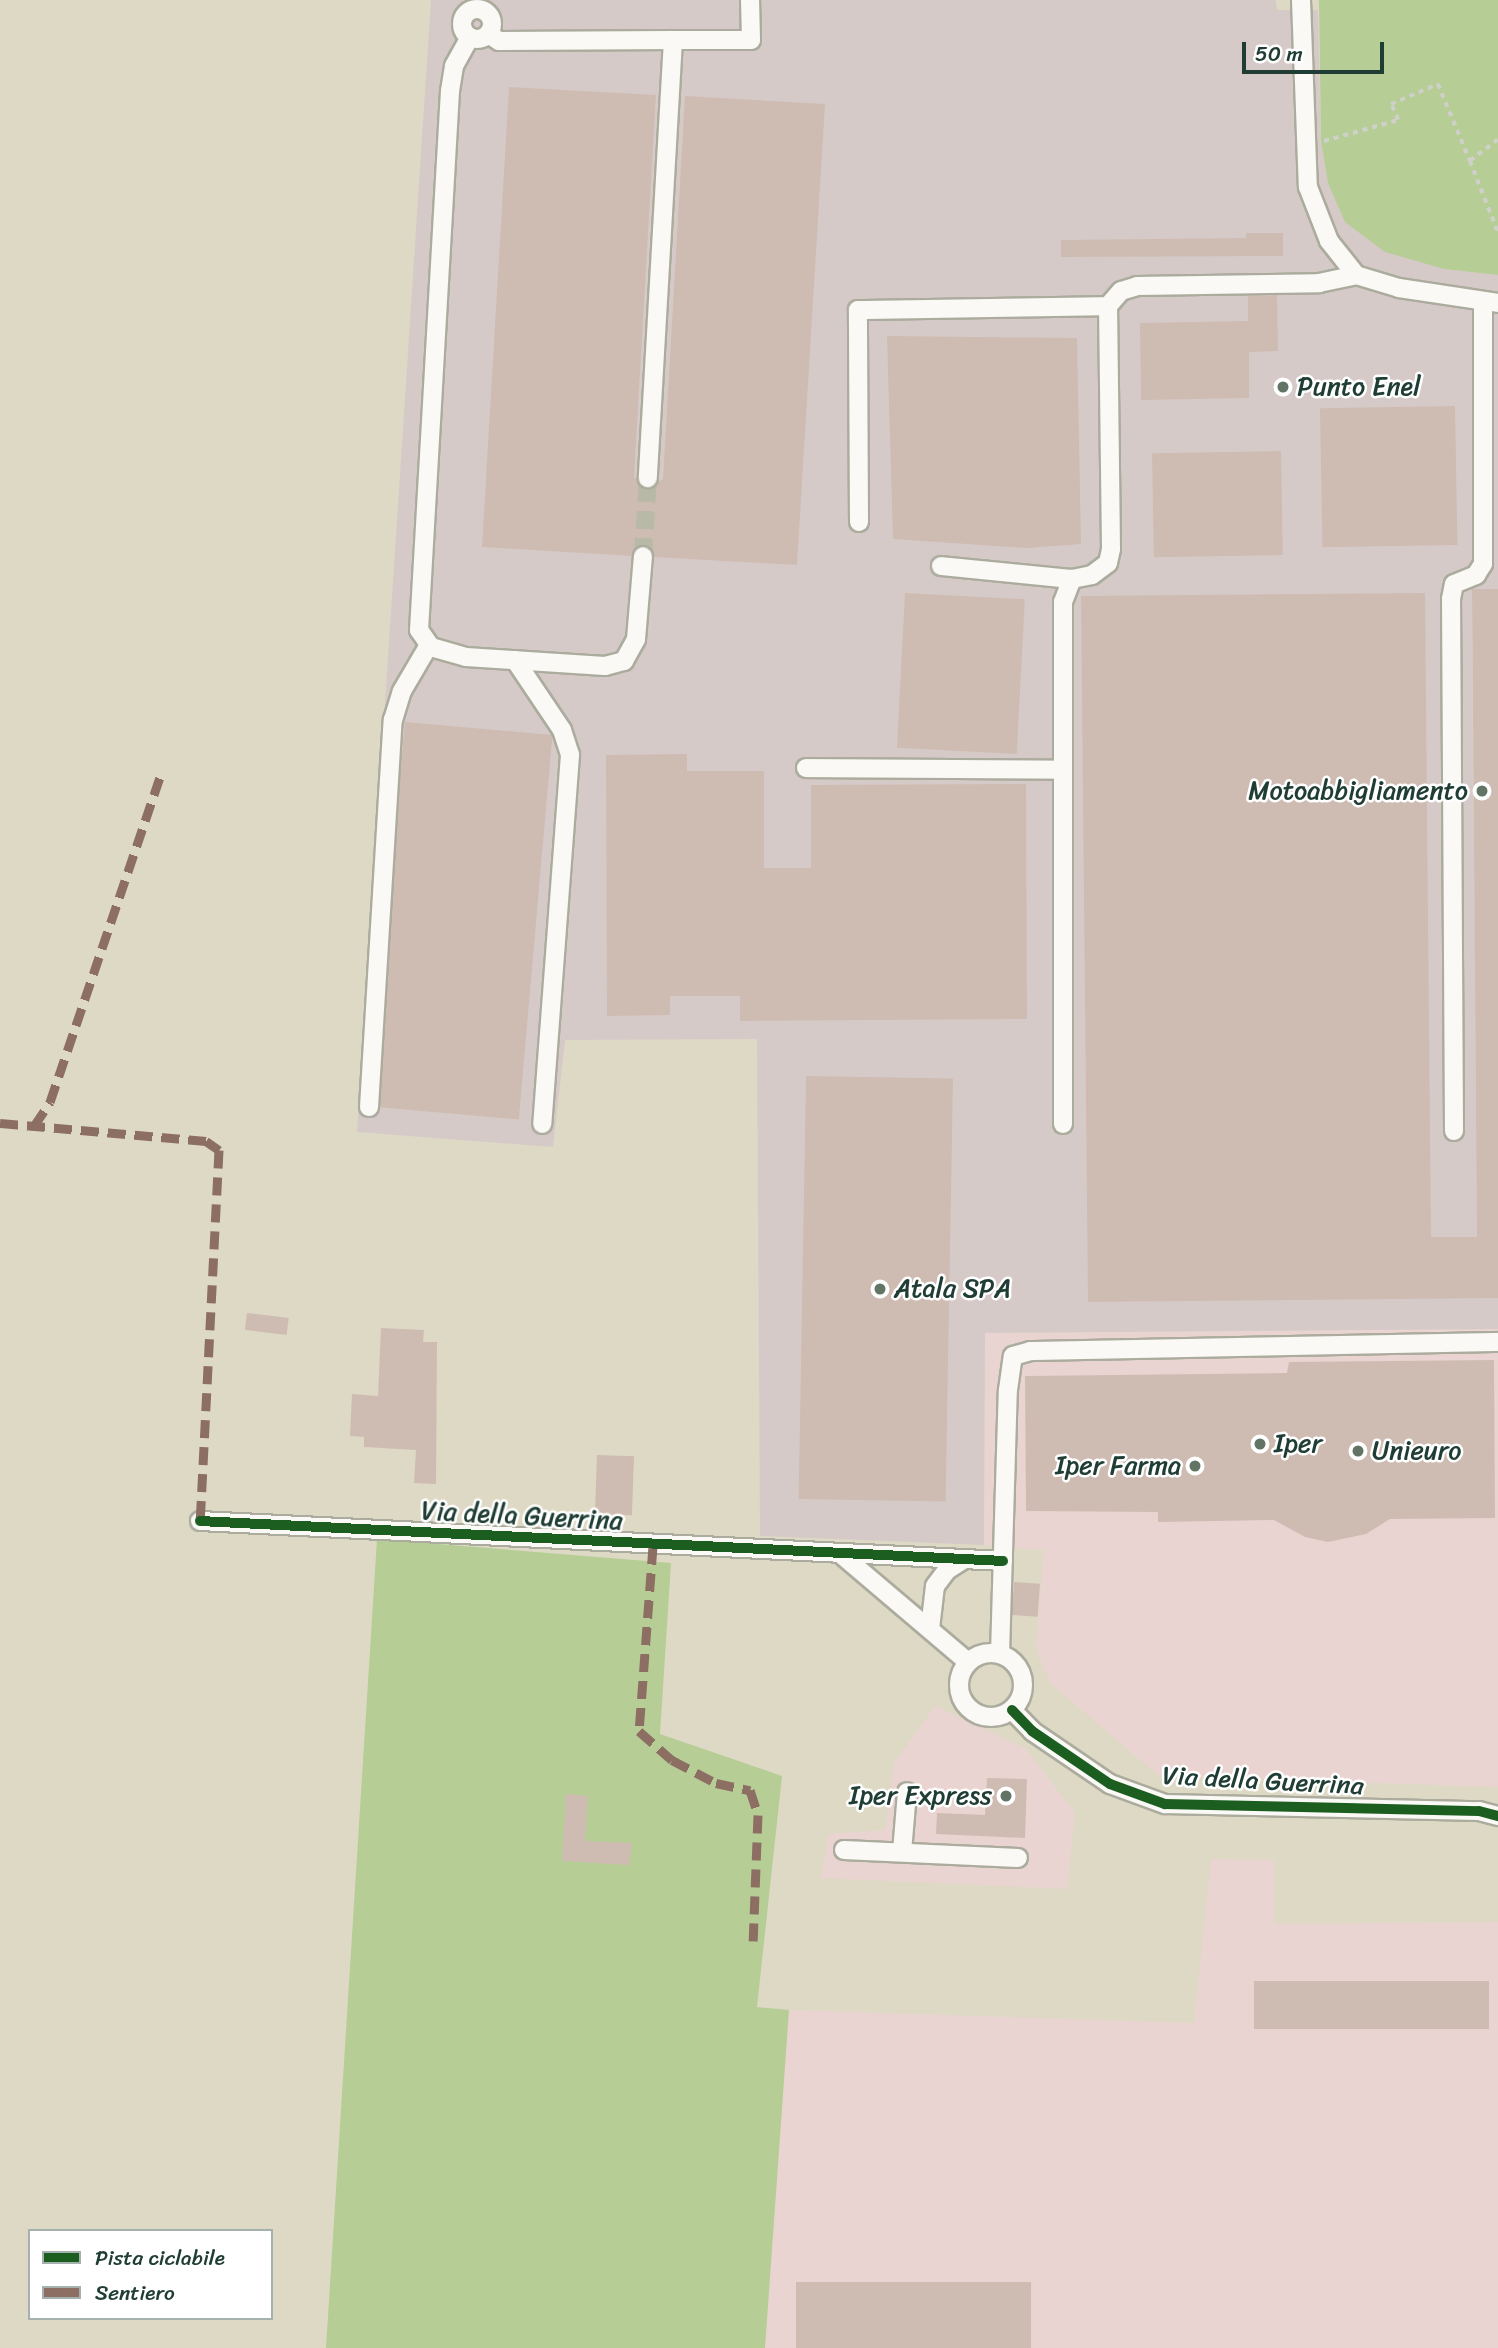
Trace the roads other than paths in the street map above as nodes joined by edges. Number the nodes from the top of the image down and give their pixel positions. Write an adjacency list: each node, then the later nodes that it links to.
1 (750, 0): 5 (street)
2 (1301, 0): 6 (street)
3 (479, 5): 4 (street)
4 (479, 36): 5 (street); 14 (street)
5 (673, 40): 9 (street)
6 (1356, 275): 7 (street); 8 (street)
7 (1490, 303): 21 (street)
8 (1108, 306): 10 (street); 13 (street)
9 (648, 478)
10 (859, 522)
11 (643, 556): 15 (street)
12 (941, 566): 13 (street)
13 (1072, 579): 17 (street)
14 (429, 645): 15 (street); 18 (street)
15 (516, 660): 19 (street)
16 (806, 768): 17 (street)
17 (1063, 770): 20 (street)
18 (369, 1107)
19 (542, 1124)
20 (1063, 1124)
21 (1454, 1131)
22 (1498, 1342): 26 (street)
23 (200, 1521): 24 (street, Via della Guerrina)
24 (843, 1556): 25 (street, Via della Guerrina); 27 (street)
25 (963, 1560): 26 (street, Via della Guerrina); 27 (street)
26 (1003, 1561): 28 (street)
27 (930, 1629): 29 (street)
28 (1000, 1654): 29 (street); 30 (street)
29 (968, 1662): 30 (street)
30 (1012, 1710): 32 (street, Via della Guerrina)
31 (907, 1792): 34 (street)
32 (1498, 1816)
33 (844, 1850): 34 (street)
34 (902, 1852): 35 (street)
35 (1018, 1857)

